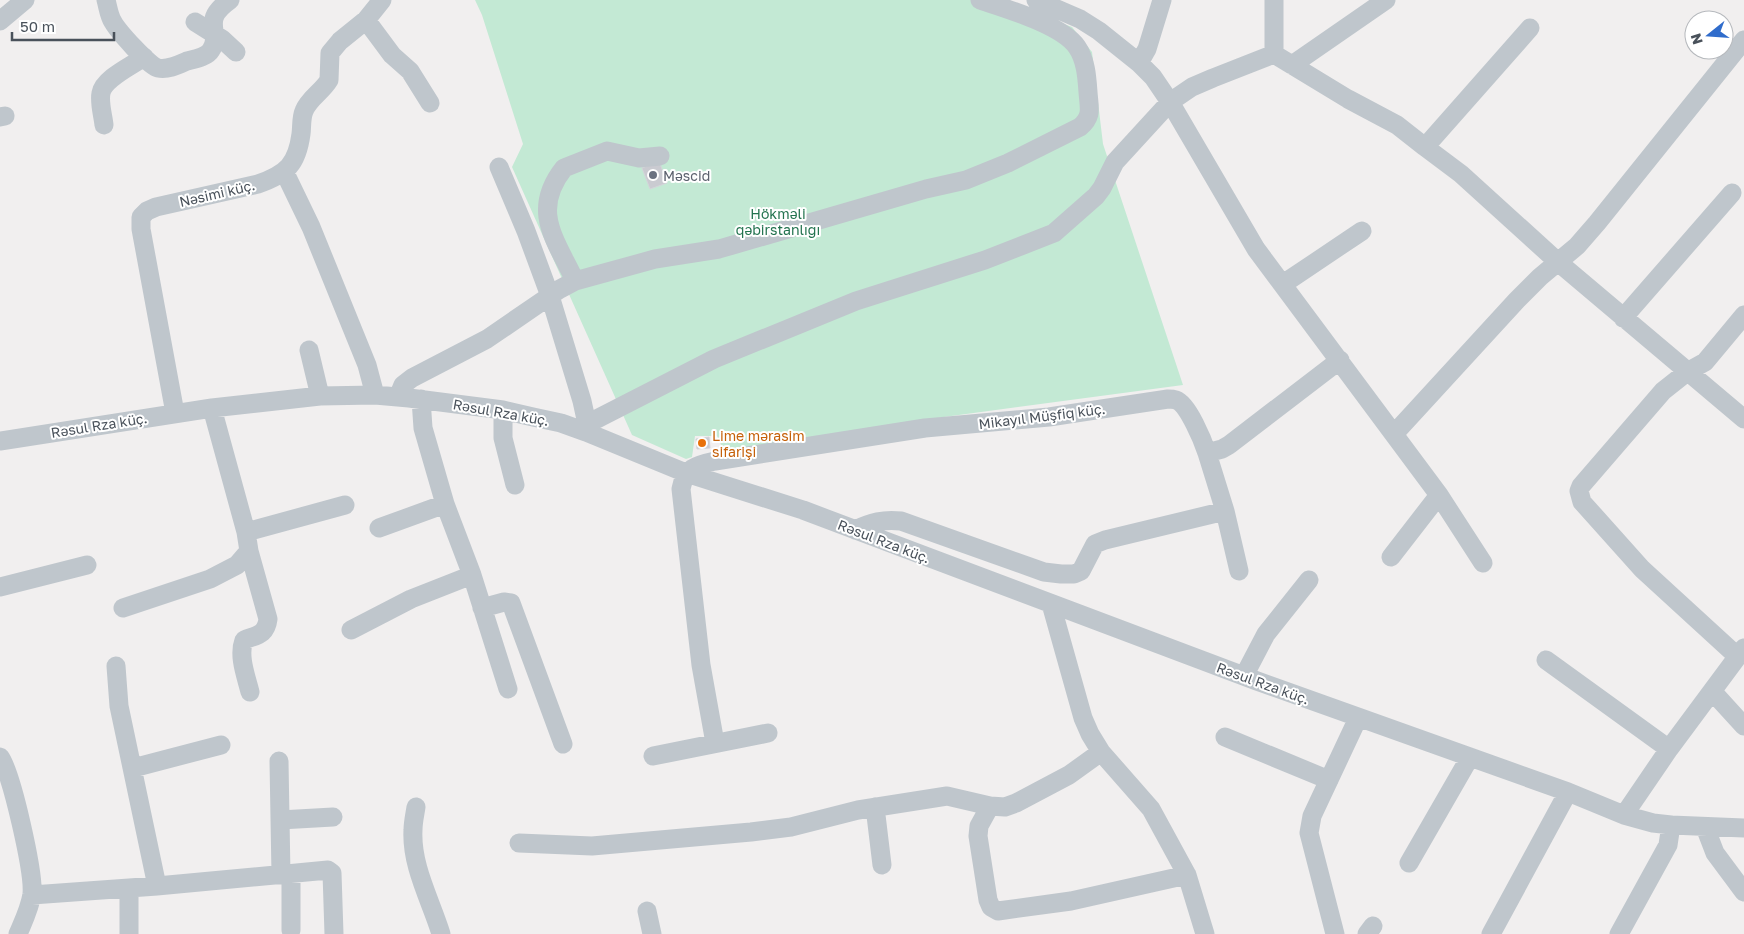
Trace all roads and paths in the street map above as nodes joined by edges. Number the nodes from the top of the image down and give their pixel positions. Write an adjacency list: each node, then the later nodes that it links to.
1 (25, 0): 11 (street)
2 (106, 0): 18 (street)
3 (230, 0): 14 (street)
4 (382, 0): 10 (street, Nəsimi küç.)
5 (980, 0): 31 (street)
6 (1036, 0): 19 (street)
7 (1162, 0): 19 (street)
8 (1274, 0): 17 (street)
9 (1386, 0): 20 (street)
10 (366, 20): 22 (street); 27 (street, Nəsimi küç.)
11 (0, 21)
12 (195, 22): 14 (street)
13 (1530, 28): 24 (street)
14 (213, 34): 16 (street); 18 (street)
15 (1744, 40): 30 (street)
16 (236, 52)
17 (1274, 54): 20 (street); 21 (street)
18 (144, 58): 23 (street)
19 (1139, 63): 21 (street)
20 (1292, 65): 24 (street)
21 (1170, 102): 32 (street); 47 (street)
22 (430, 103)
23 (104, 125)
24 (1425, 147): 30 (street)
25 (660, 156): 31 (street)
26 (499, 168): 33 (street)
27 (284, 172): 39 (street); 45 (street, Nəsimi küç.)
28 (1732, 193): 35 (street)
29 (1362, 230): 32 (street)
30 (1558, 262): 35 (street); 48 (street)
31 (575, 281): 33 (street)
32 (1283, 284): 37 (street)
33 (550, 296): 41 (street); 47 (street)
34 (1744, 314): 38 (street)
35 (1623, 318): 38 (street)
36 (309, 350): 40 (street)
37 (1340, 360): 48 (street); 50 (street)
38 (1687, 372): 46 (street); 72 (street)
39 (375, 395): 40 (street, Rəsul Rza küç.); 41 (street, Rəsul Rza küç.)
40 (320, 396): 43 (street, Rəsul Rza küç.)
41 (398, 397): 42 (street, Rəsul Rza küç.)
42 (421, 399): 44 (street, Rəsul Rza küç.); 54 (street)
43 (212, 408): 45 (street, Rəsul Rza küç.); 59 (street)
44 (503, 410): 47 (street, Rəsul Rza küç.); 52 (street)
45 (174, 413): 49 (street, Rəsul Rza küç.)
46 (1744, 420)
47 (586, 428): 51 (street, Rəsul Rza küç.)
48 (1394, 434): 53 (street)
49 (0, 442)
50 (1207, 454): 51 (street, Mikayıl Müşfiq küç.); 56 (street, Mikayıl Müşfiq küç.)
51 (686, 473): 58 (street, Rəsul Rza küç.); 83 (street)
52 (514, 485)
53 (1439, 495): 61 (street); 62 (street)
54 (445, 504): 57 (street); 65 (street)
55 (345, 505): 59 (street)
56 (1225, 510): 58 (street); 64 (street, Mikayıl Müşfiq küç.)
57 (379, 528)
58 (855, 530): 68 (street, Rəsul Rza küç.)
59 (246, 532): 60 (street)
60 (249, 551): 69 (street); 78 (street)
61 (1391, 557)
62 (1483, 563)
63 (88, 565): 67 (street)
64 (1239, 571)
65 (472, 575): 70 (street); 71 (street)
66 (1309, 580): 75 (street)
67 (0, 587)
68 (1051, 604): 75 (street, Rəsul Rza küç.); 87 (street)
69 (123, 608)
70 (482, 608): 76 (street); 84 (street)
71 (351, 630)
72 (1740, 652): 77 (street)
73 (1546, 660): 86 (street)
74 (116, 666): 92 (street)
75 (1244, 676): 79 (street, Rəsul Rza küç.)
76 (508, 689)
77 (1712, 691): 80 (street); 86 (street)
78 (250, 692)
79 (1358, 718): 90 (street, Rəsul Rza küç.); 93 (street)
80 (1744, 726)
81 (768, 733): 83 (street)
82 (1225, 737): 93 (street)
83 (715, 743): 88 (street)
84 (563, 744)
85 (220, 745): 92 (street)
86 (1669, 749): 98 (street)
87 (1101, 752): 95 (street); 108 (street)
88 (653, 756)
89 (0, 757): 112 (street)
90 (1470, 757): 94 (street, Rəsul Rza küç.); 105 (street)
91 (279, 761): 100 (street)
92 (133, 768): 109 (street)
93 (1328, 780): 121 (street)
94 (1568, 792): 98 (street, Rəsul Rza küç.); 122 (street)
95 (990, 806): 97 (street); 108 (street)
96 (416, 807): 118 (street)
97 (875, 807): 104 (street); 106 (street)
98 (1624, 815): 101 (street, Rəsul Rza küç.)
99 (332, 817): 100 (street)
100 (280, 820): 107 (street)
101 (1672, 825): 102 (street, Rəsul Rza küç.); 123 (street)
102 (1705, 827): 103 (street, Rəsul Rza küç.); 111 (street)
103 (1744, 828)
104 (519, 843)
105 (1409, 862)
106 (882, 864)
107 (286, 874): 109 (street); 114 (street); 117 (street)
108 (1187, 875): 120 (street)
109 (157, 886): 110 (street)
110 (129, 888): 112 (street); 116 (street)
111 (1744, 892)
112 (32, 895): 115 (street)
113 (647, 911): 119 (street)
114 (291, 930)
115 (18, 934)
116 (130, 934)
117 (334, 934)
118 (441, 934)
119 (652, 934)
120 (1206, 934)
121 (1335, 934)
122 (1491, 934)
123 (1619, 934)

